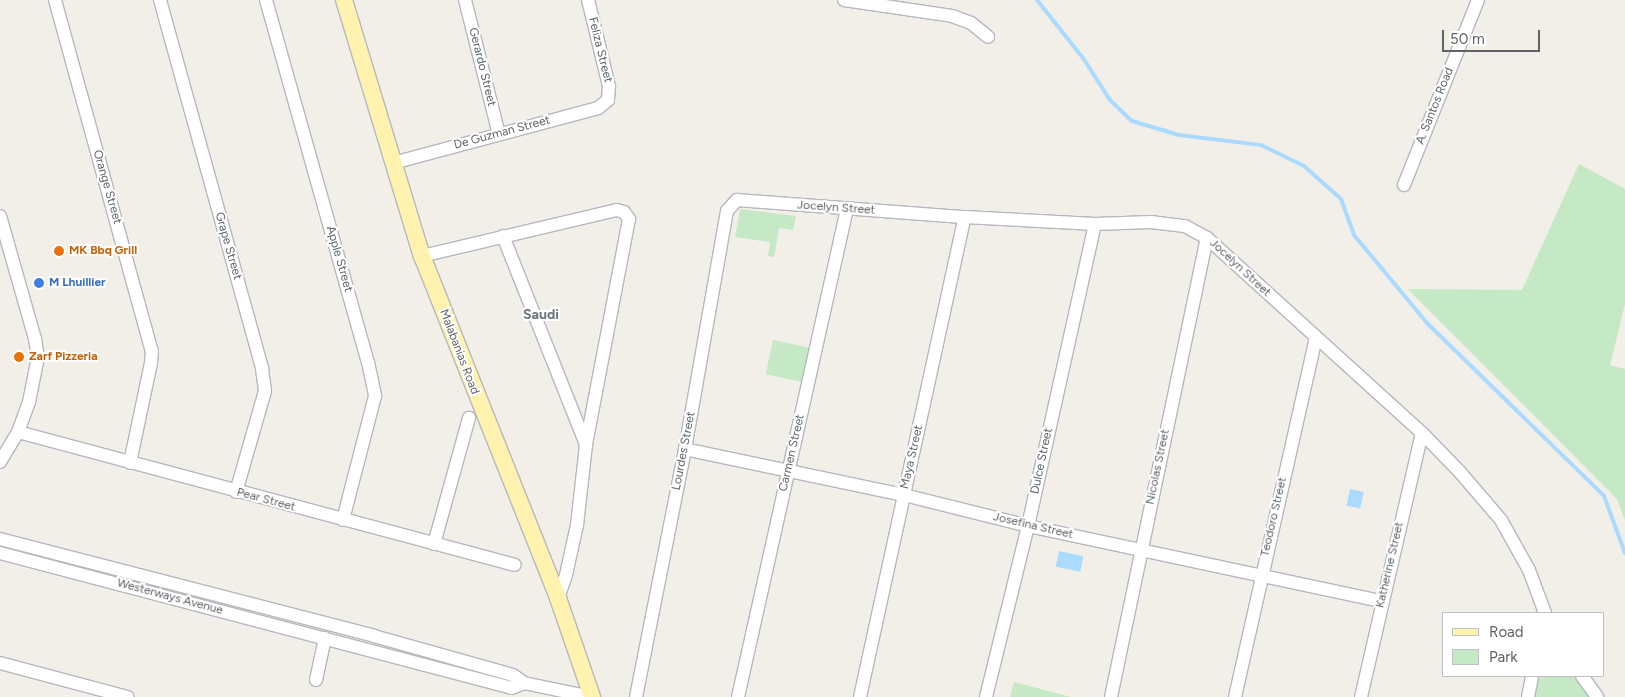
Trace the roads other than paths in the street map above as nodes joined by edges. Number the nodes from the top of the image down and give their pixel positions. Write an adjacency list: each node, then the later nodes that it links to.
1 (54, 0): 29 (street, Orange Street)
2 (160, 0): 31 (street, Grape Street)
3 (266, 0): 33 (street, Apple Street)
4 (344, 0): 12 (main road, Malabanias Road)
5 (465, 0): 11 (street, Gerardo Street)
6 (588, 0): 10 (street, Feliza Street)
7 (844, 0): 9 (street)
8 (1478, 0): 13 (street, A. Santos Road)
9 (988, 36)
10 (608, 100): 11 (street, De Guzman Street)
11 (498, 134): 12 (street, De Guzman Street)
12 (393, 164): 21 (main road, Malabanias Road)
13 (1404, 185)
14 (731, 205): 15 (street, Jocelyn Street); 27 (street, Lourdes Street)
15 (847, 209): 17 (street, Jocelyn Street); 30 (street, Carmen Street)
16 (0, 216): 24 (street)
17 (966, 217): 18 (street, Jocelyn Street); 32 (street, Maya Street)
18 (1095, 224): 20 (street, Jocelyn Street); 34 (street, Dulce Street)
19 (503, 236): 21 (street); 26 (street); 26 (street)
20 (1208, 238): 22 (street, Jocelyn Street); 37 (street, Nicolas Street)
21 (422, 256): 43 (main road, Malabanias Road)
22 (1316, 338): 25 (street, Jocelyn Street); 42 (street, Teodoro Street)
23 (469, 418): 36 (street)
24 (18, 432): 28 (street); 29 (street, Pear Street)
25 (1422, 433): 44 (street, Katherine Street); 45 (street, Jocelyn Street)
26 (586, 445): 43 (street)
27 (685, 449): 30 (street, Josefina Street); 57 (street, Lourdes Street)
28 (0, 462)
29 (130, 464): 31 (street, Pear Street)
30 (787, 471): 32 (street, Josefina Street); 58 (street, Carmen Street)
31 (236, 492): 33 (street, Pear Street)
32 (904, 495): 34 (street, Josefina Street); 59 (street, Maya Street)
33 (343, 520): 36 (street, Pear Street)
34 (1028, 526): 37 (street, Josefina Street); 60 (street, Dulce Street)
35 (0, 539): 39 (street, Westerways Avenue)
36 (434, 544): 40 (street, Pear Street)
37 (1141, 548): 42 (street, Josefina Street); 61 (street, Nicolas Street)
38 (0, 553): 41 (street, Westerways Avenue)
39 (60, 554): 41 (street); 46 (street, Westerways Avenue)
40 (515, 565)
41 (56, 567): 47 (street, Westerways Avenue)
42 (1261, 575): 44 (street, Josefina Street); 62 (street, Teodoro Street)
43 (558, 598): 56 (main road, Malabanias Road)
44 (1382, 601): 63 (street, Katherine Street)
45 (1545, 612)
46 (287, 613): 47 (street); 49 (street, Westerways Avenue)
47 (283, 627): 48 (street, Westerways Avenue)
48 (325, 638): 49 (street, Westerways Avenue); 53 (street)
49 (372, 643): 54 (street, Westerways Avenue)
50 (0, 663): 55 (street)
51 (1532, 677): 64 (street)
52 (1583, 677): 65 (street)
53 (316, 680)
54 (574, 695): 56 (street, Westerways Avenue)
55 (128, 697)
56 (591, 697)
57 (636, 697)
58 (738, 697)
59 (860, 697)
60 (986, 697)
61 (1111, 697)
62 (1235, 697)
63 (1361, 697)
64 (1528, 697)
65 (1597, 697)

